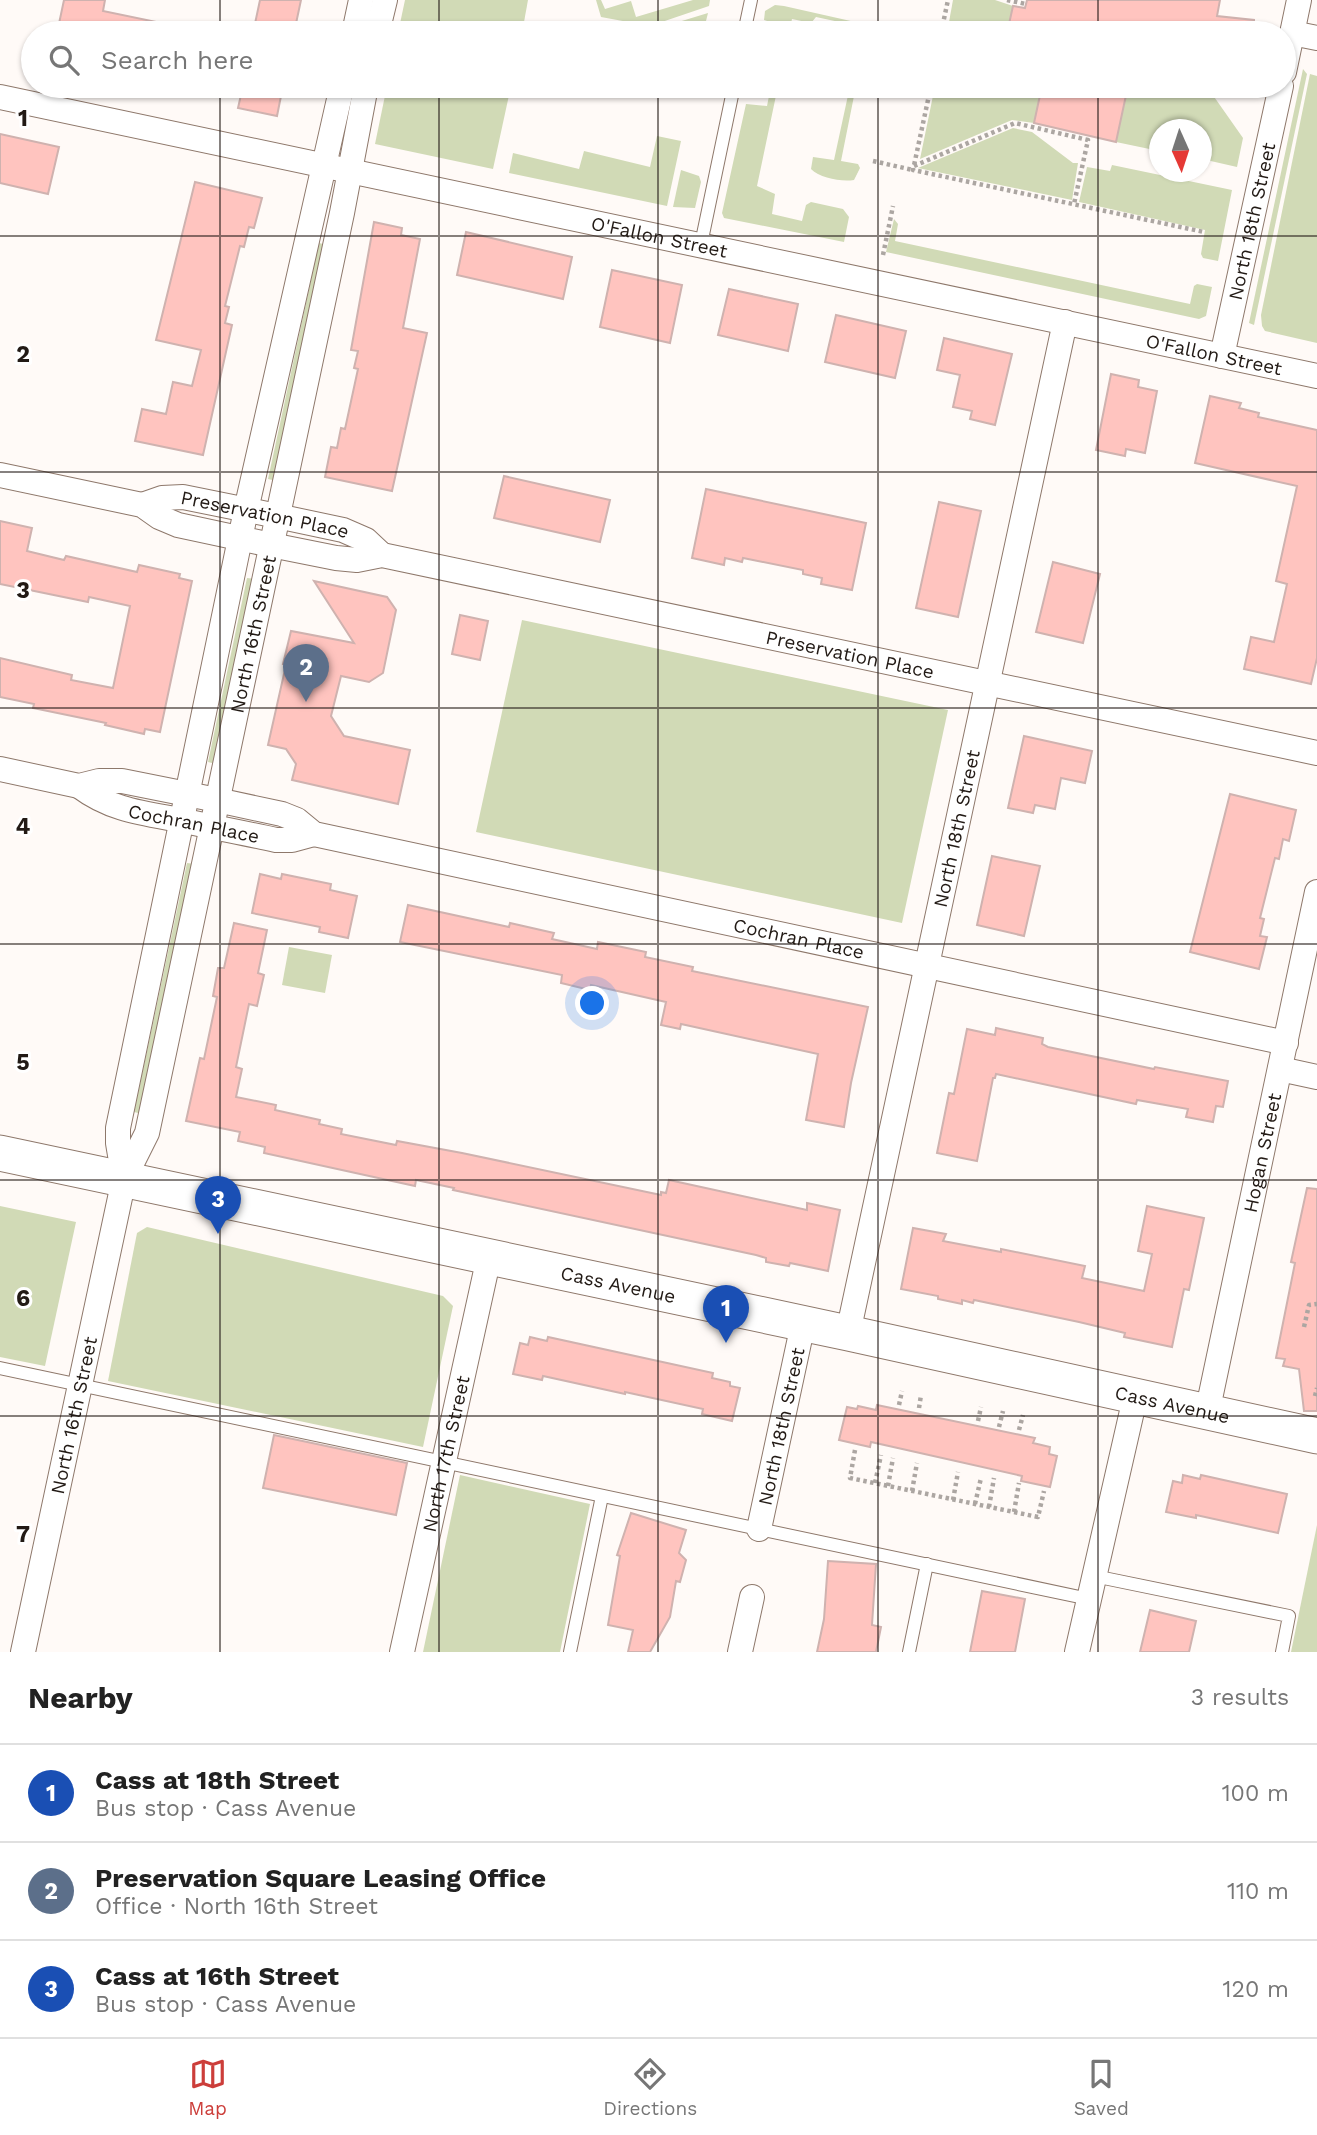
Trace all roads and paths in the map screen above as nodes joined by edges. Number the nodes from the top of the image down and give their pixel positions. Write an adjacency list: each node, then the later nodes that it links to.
1 (361, 0): 8 (street)
2 (385, 0): 9 (street)
3 (751, 0): 10 (lane)
4 (948, 0): 11 (path)
5 (1007, 0): 7 (path)
6 (1299, 0): 12 (street)
7 (1026, 4)
8 (357, 21)
9 (380, 21)
10 (747, 21)
11 (944, 21)
12 (1295, 21)
13 (1296, 34): 14 (street)
14 (1317, 38)
15 (0, 97): 22 (street, O'Fallon Street)
16 (339, 98): 22 (street, North 16th Street)
17 (364, 98): 24 (street, North 16th Street)
18 (731, 98): 28 (lane)
19 (928, 98): 23 (path)
20 (1278, 98): 31 (street, North 18th Street)
21 (873, 161): 23 (path)
22 (324, 165): 24 (street, O'Fallon Street); 35 (street, North 16th Street)
23 (913, 168): 25 (path); 25 (path)
24 (349, 171): 28 (street, O'Fallon Street); 36 (street, North 16th Street)
25 (1074, 204): 27 (path)
26 (893, 206): 29 (path)
27 (1204, 232)
28 (701, 244): 30 (street, O'Fallon Street)
29 (883, 255)
30 (1065, 322): 31 (street, O'Fallon Street); 40 (street, North 18th Street)
31 (1222, 356): 32 (street, O'Fallon Street)
32 (1317, 376)
33 (0, 475): 34 (street, Preservation Place)
34 (142, 505): 35 (street, Preservation Place); 37 (street, Preservation Place)
35 (246, 510): 36 (street, Preservation Place); 37 (street, North 16th Street)
36 (277, 516): 38 (street, North 16th Street); 39 (street, Preservation Place)
37 (241, 539): 38 (street, Preservation Place); 44 (street, North 16th Street)
38 (271, 545): 39 (street, Preservation Place); 45 (street, North 16th Street)
39 (382, 555): 40 (street, Preservation Place)
40 (988, 683): 41 (street, Preservation Place); 50 (street, North 18th Street)
41 (1317, 753)
42 (0, 769): 43 (street, Cochran Place)
43 (79, 786): 44 (street, Cochran Place); 46 (street, Cochran Place)
44 (188, 794): 45 (street, Cochran Place); 46 (street, North 16th Street)
45 (217, 800): 47 (street, North 16th Street); 48 (street, Cochran Place)
46 (182, 821): 47 (street, Cochran Place); 55 (street, North 16th Street)
47 (212, 827): 48 (street, Cochran Place); 55 (street, North 16th Street)
48 (314, 834): 50 (street, Cochran Place)
49 (1317, 892): 51 (street, Hogan Street)
50 (927, 966): 51 (street, Cochran Place); 60 (street, North 18th Street)
51 (1286, 1043): 52 (street, Hogan Street)
52 (1280, 1069): 53 (street); 72 (street, Hogan Street)
53 (1317, 1077)
54 (0, 1153): 55 (main road, Cass Avenue)
55 (124, 1179): 56 (main road, Cass Avenue); 62 (street, North 16th Street)
56 (488, 1257): 58 (main road, Cass Avenue); 81 (street, North 17th Street)
57 (1317, 1304): 59 (path)
58 (803, 1324): 60 (main road, Cass Avenue); 96 (street, North 18th Street)
59 (1304, 1326)
60 (848, 1333): 67 (main road, Cass Avenue)
61 (0, 1368): 62 (lane)
62 (80, 1385): 81 (lane); 100 (street, North 16th Street)
63 (1317, 1388): 66 (path)
64 (902, 1391): 68 (path)
65 (922, 1395): 70 (path)
66 (1315, 1396)
67 (1135, 1398): 72 (main road, Cass Avenue); 98 (street)
68 (899, 1405)
69 (982, 1407): 74 (path)
70 (919, 1408)
71 (1003, 1411): 75 (path)
72 (1207, 1413): 77 (main road, Cass Avenue)
73 (1023, 1415): 76 (path)
74 (978, 1421)
75 (999, 1427)
76 (1019, 1430)
77 (1317, 1436)
78 (855, 1450): 86 (path)
79 (881, 1455): 86 (path)
80 (893, 1458): 88 (path)
81 (442, 1462): 91 (lane); 101 (street, North 17th Street)
82 (917, 1463): 89 (path)
83 (958, 1472): 92 (path)
84 (981, 1478): 93 (path)
85 (994, 1478): 94 (path)
86 (875, 1483): 88 (path)
87 (1019, 1483): 95 (path)
88 (888, 1486): 89 (path)
89 (912, 1491): 92 (path)
90 (1044, 1491): 95 (path)
91 (603, 1496): 96 (lane); 102 (lane)
92 (953, 1500): 93 (path)
93 (975, 1504): 94 (path)
94 (989, 1507): 95 (path)
95 (1014, 1513)
96 (759, 1529): 97 (lane)
97 (927, 1564): 98 (lane); 104 (lane)
98 (1092, 1587): 105 (street); 106 (lane)
99 (752, 1597): 103 (street)
100 (23, 1652)
101 (402, 1652)
102 (570, 1652)
103 (740, 1652)
104 (909, 1652)
105 (1077, 1652)
106 (1282, 1652)

